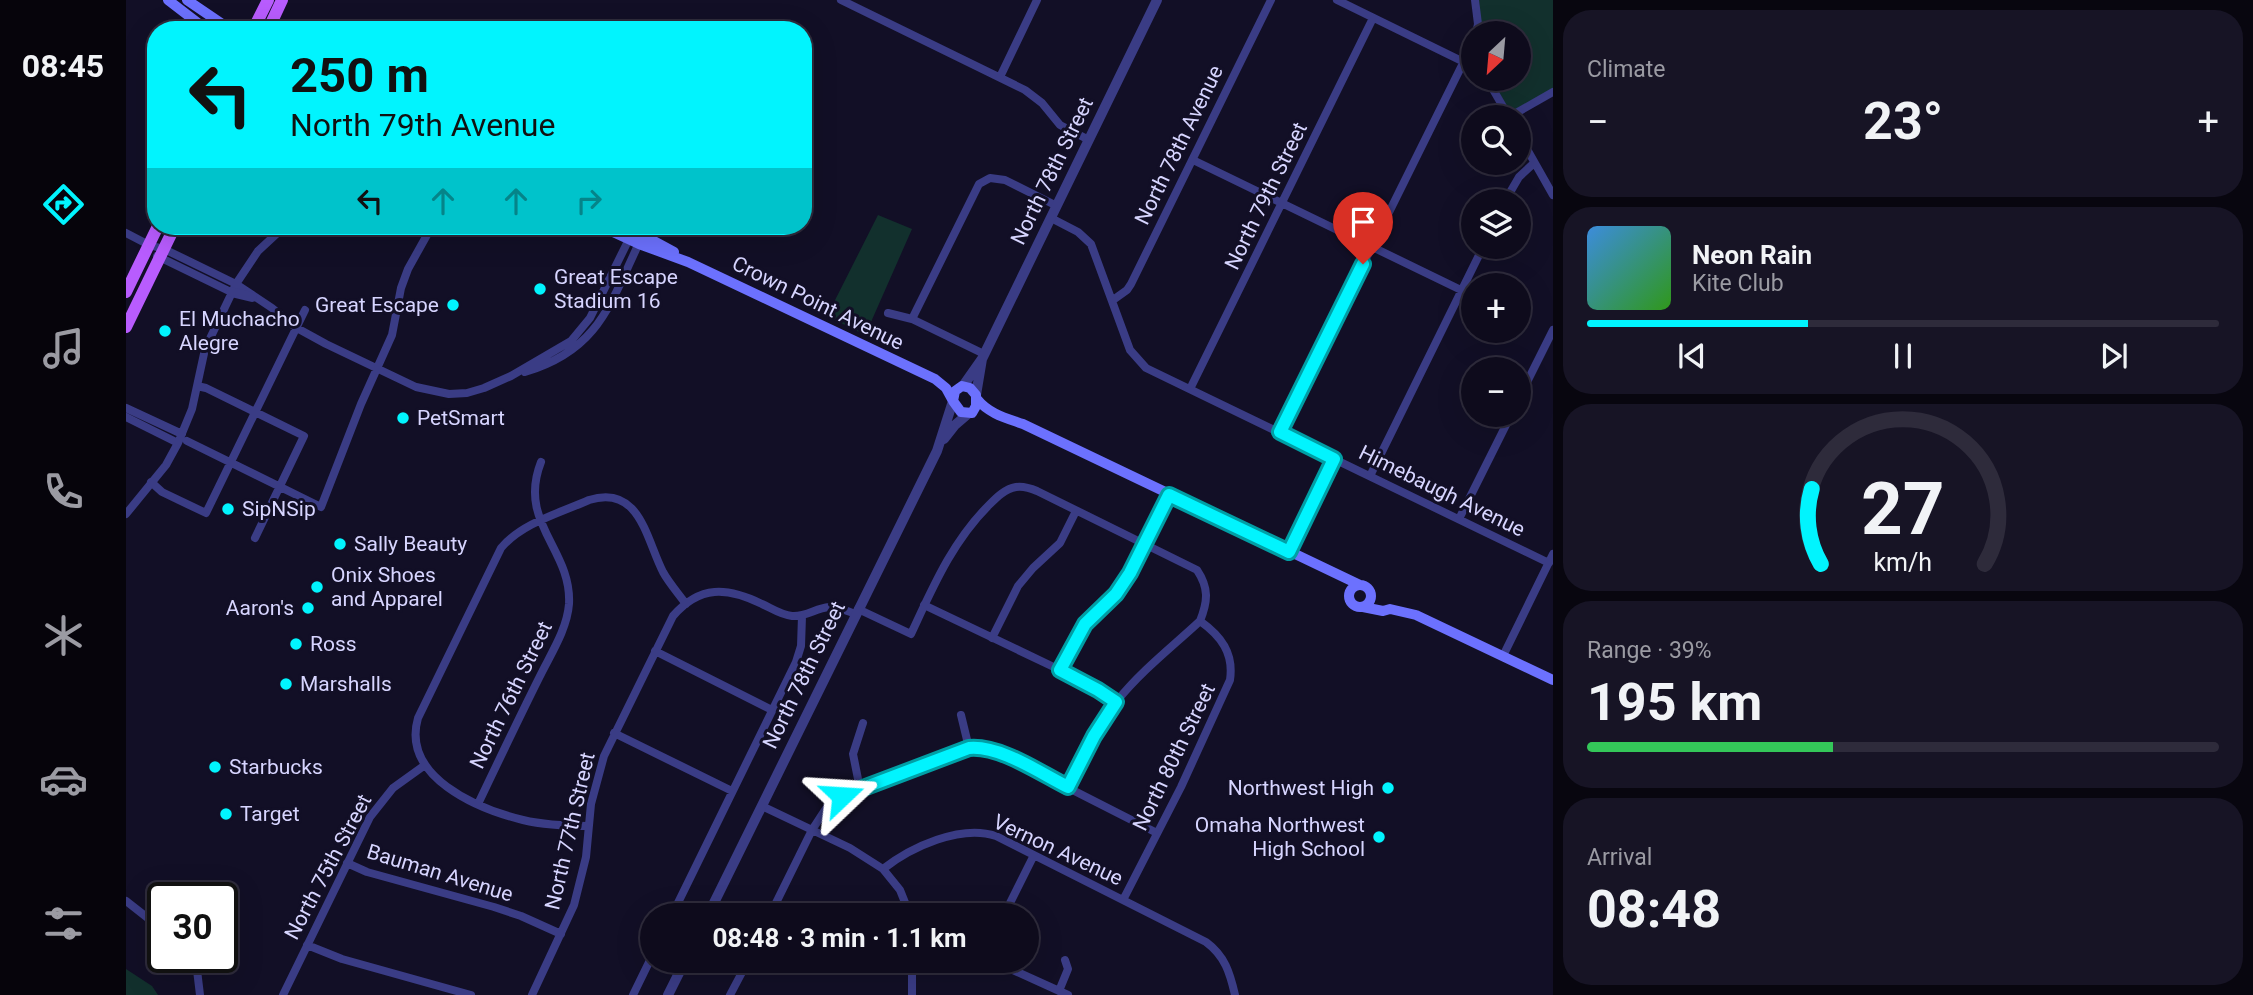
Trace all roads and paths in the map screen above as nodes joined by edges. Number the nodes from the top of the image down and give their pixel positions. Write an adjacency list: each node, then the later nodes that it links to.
1 (168, 0): 12 (main road)
2 (187, 0): 13 (main road)
3 (268, 0): 14 (main road)
4 (282, 0): 15 (main road)
5 (841, 0): 19 (street)
6 (1037, 0): 19 (street)
7 (1157, 0): 22 (street, North 78th Street)
8 (1271, 0): 24 (street, North 78th Avenue)
9 (1337, 0): 11 (street)
10 (1475, 0): 16 (street)
11 (1373, 18): 17 (street); 28 (street, North 79th Street)
12 (196, 21)
13 (218, 21)
14 (258, 21)
15 (272, 21)
16 (1478, 21)
17 (1461, 60)
18 (1461, 67): 38 (street)
19 (1000, 78): 22 (street)
20 (1553, 92): 21 (street)
21 (1530, 105)
22 (1089, 140): 29 (street, North 78th Street)
23 (1531, 157): 25 (street)
24 (1193, 160): 28 (street); 44 (street, North 78th Avenue)
25 (1534, 163): 26 (street); 27 (street)
26 (1512, 189)
27 (1553, 195)
28 (1282, 203): 38 (street); 58 (street, North 79th Street)
29 (1057, 206): 30 (street, North 78th Street); 48 (street)
30 (1051, 218): 44 (street, Himebaugh Avenue); 52 (street, North 78th Street)
31 (126, 233): 39 (street)
32 (158, 235): 39 (main road)
33 (164, 235): 39 (main road)
34 (169, 235): 39 (main road)
35 (275, 235): 40 (street)
36 (427, 235): 53 (street)
37 (634, 235): 53 (street); 55 (main road, Crown Point Avenue)
38 (1372, 246): 41 (street); 67 (street)
39 (158, 250): 40 (street); 42 (main road); 45 (main road); 49 (main road)
40 (233, 288): 43 (street); 56 (street)
41 (1461, 290): 73 (street)
42 (126, 292)
43 (252, 297): 50 (street)
44 (1113, 300): 58 (street, Himebaugh Avenue)
45 (126, 308)
46 (305, 310): 50 (street)
47 (888, 313): 48 (street)
48 (912, 319): 52 (street)
49 (126, 327)
50 (296, 328): 53 (street); 62 (street)
51 (1553, 330): 54 (street)
52 (983, 357): 57 (street); 59 (street)
53 (377, 368): 75 (street)
54 (1531, 374)
55 (935, 379): 57 (main road, Crown Point Avenue); 60 (main road, Crown Point Avenue)
56 (197, 386): 62 (street); 68 (street)
57 (962, 386): 59 (main road); 60 (main road)
58 (1190, 389): 67 (street, Himebaugh Avenue)
59 (977, 397): 63 (main road); 65 (main road)
60 (953, 400): 63 (main road); 69 (street)
61 (126, 408): 68 (street)
62 (256, 412): 72 (street); 75 (street)
63 (970, 413): 65 (main road); 69 (street)
64 (126, 417): 68 (street)
65 (1001, 417): 76 (main road)
66 (1505, 427): 79 (street)
67 (1280, 432): 70 (street, Himebaugh Avenue)
68 (182, 439): 72 (street); 74 (street)
69 (937, 451): 94 (street, North 78th Street)
70 (1334, 459): 73 (street, Himebaugh Avenue); 83 (street)
71 (541, 462): 80 (street, North 76th Street)
72 (231, 463): 74 (street); 75 (street)
73 (1370, 476): 79 (street, Himebaugh Avenue)
74 (151, 482): 78 (street)
75 (280, 487): 81 (street)
76 (1169, 495): 82 (street); 83 (main road)
77 (1076, 511): 82 (street); 91 (street); 97 (street)
78 (126, 514)
79 (1459, 519): 85 (street, Himebaugh Avenue)
80 (541, 521): 90 (street); 108 (street); 112 (street, North 76th Street)
81 (255, 538)
82 (1145, 544): 96 (street); 100 (street)
83 (1289, 552): 86 (main road)
84 (1553, 554): 85 (street)
85 (1549, 563): 99 (street)
86 (1335, 574): 87 (main road); 88 (main road)
87 (1360, 585): 88 (main road); 89 (main road)
88 (1350, 593): 92 (main road)
89 (1371, 593): 92 (main road); 93 (main road)
90 (686, 604): 95 (street); 98 (street, North 77th Street)
91 (924, 605): 94 (street); 97 (street)
92 (1363, 607): 93 (main road)
93 (1390, 609): 99 (main road)
94 (857, 611): 95 (street); 113 (street, North 78th Street)
95 (802, 616): 103 (street, North 78th Street)
96 (1200, 621): 102 (street); 116 (street, North 80th Street)
97 (992, 638): 100 (street)
98 (654, 651): 103 (street); 106 (street, North 77th Street)
99 (1503, 656): 101 (main road)
100 (1060, 670): 102 (street)
101 (1553, 680)
102 (1116, 702): 109 (street)
103 (772, 710): 111 (street, North 78th Street)
104 (961, 715): 107 (street)
105 (863, 723): 110 (street)
106 (614, 733): 111 (street); 114 (street, North 77th Street)
107 (969, 748): 109 (street); 110 (street)
108 (425, 765): 112 (street); 118 (street, North 75th Street)
109 (1068, 787): 116 (street)
110 (860, 789): 115 (street)
111 (732, 791): 122 (street, North 78th Street)
112 (478, 804): 114 (street)
113 (762, 806): 115 (street); 123 (street, North 78th Street)
114 (588, 826): 128 (street, North 77th Street)
115 (812, 830): 119 (street); 124 (street)
116 (1157, 833): 120 (street, North 80th Street)
117 (1034, 855): 119 (street, Vernon Avenue); 120 (street, Vernon Avenue); 126 (street)
118 (347, 863): 128 (street, Bauman Avenue); 129 (street, North 75th Street)
119 (883, 869): 125 (street)
120 (1123, 900): 147 (street, Vernon Avenue)
121 (126, 901): 127 (street)
122 (678, 903)
123 (714, 903)
124 (776, 903)
125 (905, 903)
126 (1010, 903)
127 (147, 917)
128 (561, 934): 141 (street, North 77th Street)
129 (307, 945): 139 (street, North 75th Street); 140 (street)
130 (1065, 960): 137 (street)
131 (197, 973): 138 (street)
132 (644, 973): 142 (street)
133 (679, 973): 143 (street)
134 (742, 973): 144 (street)
135 (912, 973): 145 (street)
136 (1020, 973): 137 (street)
137 (1059, 990): 146 (street)
138 (197, 995)
139 (283, 995)
140 (471, 995)
141 (532, 995)
142 (633, 995)
143 (668, 995)
144 (730, 995)
145 (912, 995)
146 (1068, 995)
147 (1235, 995)

